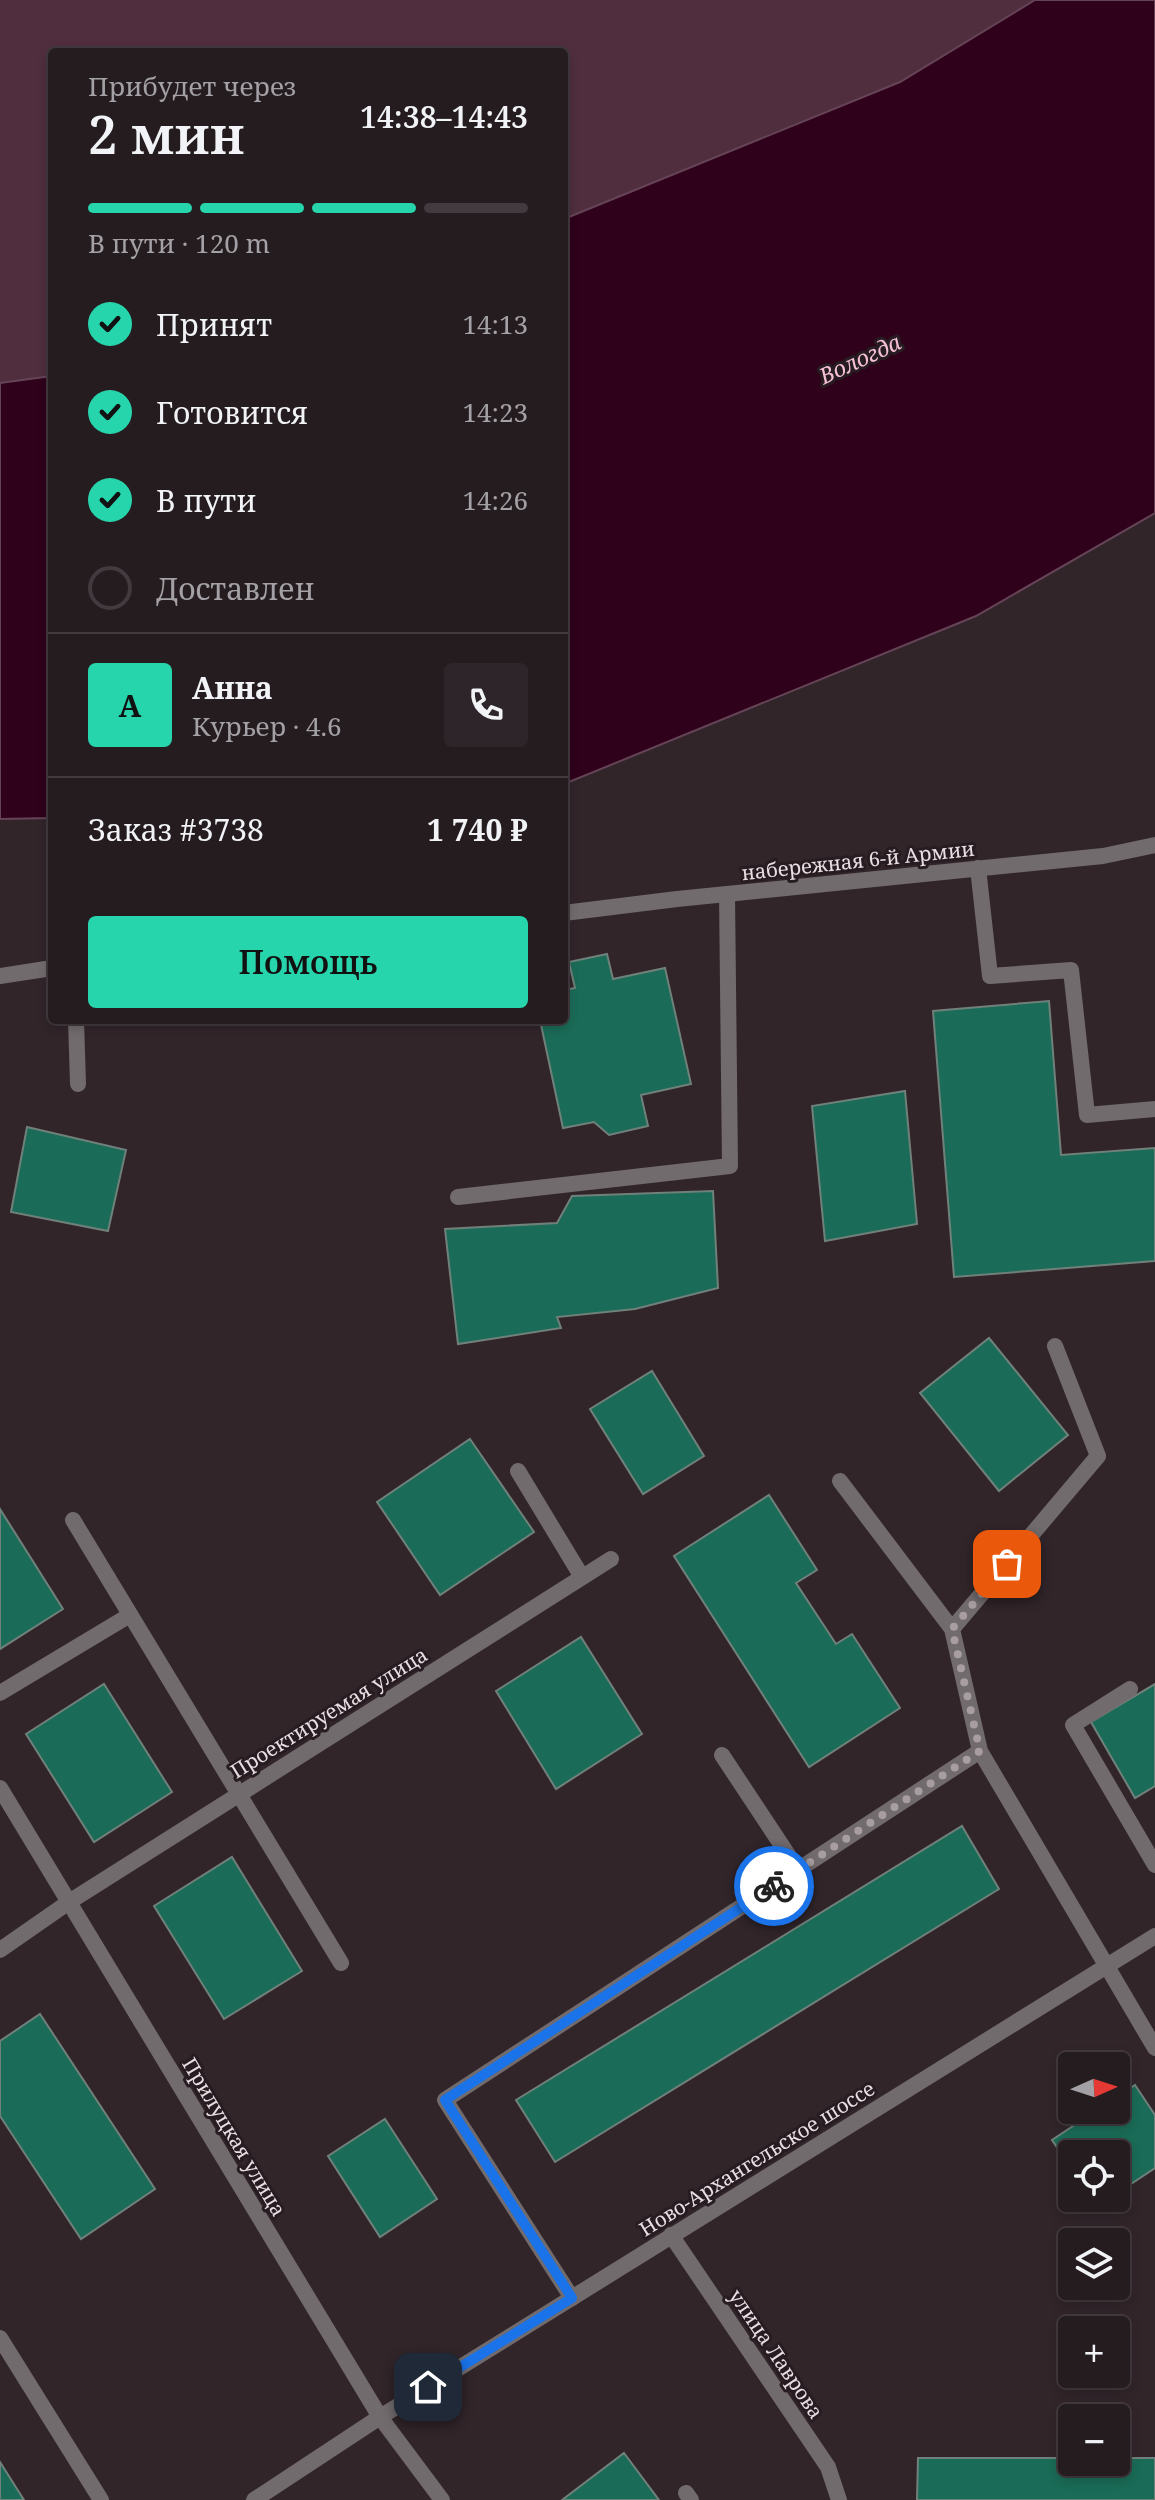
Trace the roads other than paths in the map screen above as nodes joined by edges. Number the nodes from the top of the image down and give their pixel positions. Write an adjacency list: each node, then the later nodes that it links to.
1 (1155, 845): 2 (street, набережная 6-й Армии)
2 (978, 868): 3 (street, набережная 6-й Армии); 9 (street)
3 (727, 894): 4 (street, набережная 6-й Армии); 10 (street)
4 (568, 913)
5 (48, 969): 6 (street)
6 (0, 976)
7 (76, 1024): 8 (street)
8 (78, 1084)
9 (1155, 1109)
10 (458, 1197)
11 (1055, 1346): 18 (street)
12 (518, 1471): 16 (street)
13 (840, 1481): 18 (street)
14 (73, 1520): 17 (street)
15 (611, 1559): 16 (street, Проектируемая улица)
16 (582, 1577): 24 (street, Проектируемая улица)
17 (130, 1615): 20 (street); 24 (street)
18 (952, 1629): 21 (street)
19 (1130, 1689): 25 (street)
20 (0, 1693)
21 (980, 1751): 26 (street); 31 (street)
22 (722, 1755): 26 (street)
23 (0, 1788): 27 (street, Прилуцкая улица)
24 (239, 1794): 27 (street, Проектируемая улица); 30 (street)
25 (1155, 1865)
26 (798, 1870): 34 (street)
27 (69, 1902): 29 (street, Проектируемая улица); 36 (street, Прилуцкая улица)
28 (1155, 1936): 31 (street, Ново-Архангельское шоссе)
29 (0, 1950)
30 (341, 1963)
31 (1107, 1966): 32 (street); 33 (street, Ново-Архангельское шоссе)
32 (1155, 2048)
33 (671, 2235): 34 (street, Ново-Архангельское шоссе); 40 (street, улица Лаврова)
34 (572, 2298): 36 (street, Ново-Архангельское шоссе)
35 (0, 2338): 37 (street)
36 (380, 2417): 38 (street, Ново-Архангельское шоссе); 39 (street, Прилуцкая улица)
37 (101, 2500)
38 (254, 2500)
39 (442, 2500)
40 (839, 2500)

